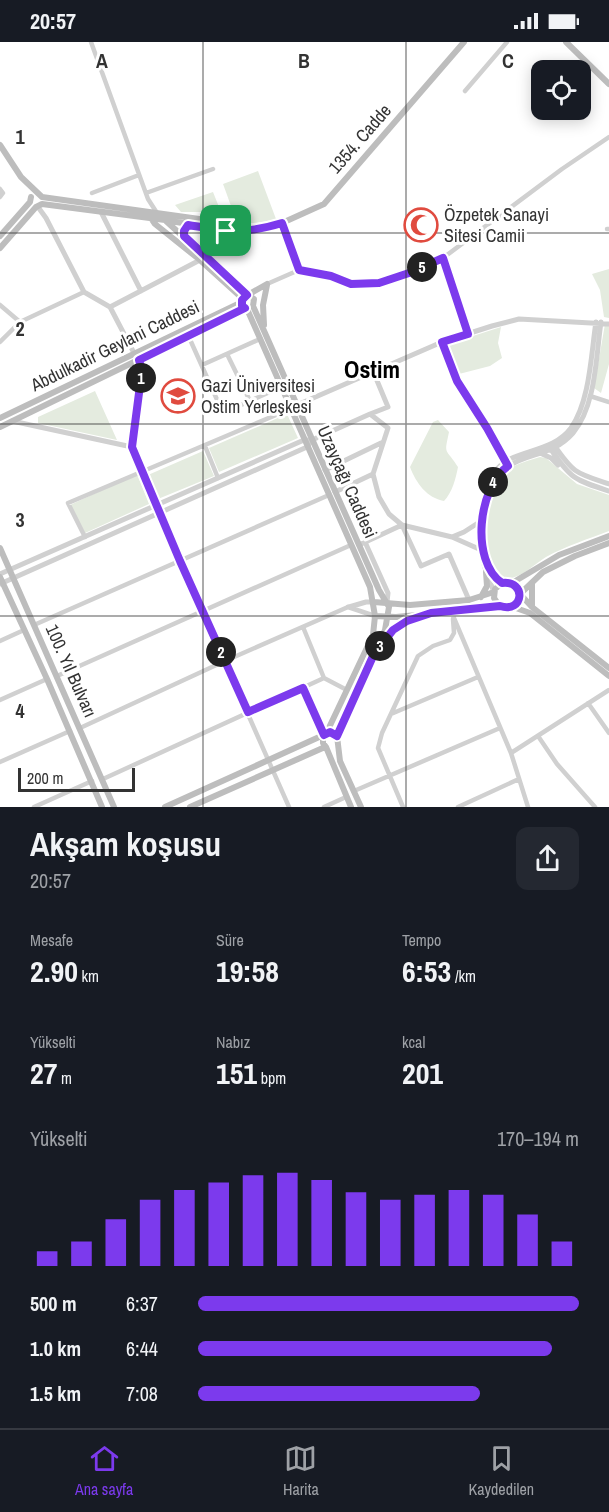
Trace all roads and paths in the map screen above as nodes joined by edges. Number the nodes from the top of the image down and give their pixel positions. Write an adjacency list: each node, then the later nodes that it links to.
1 (91, 42): 10 (street)
2 (464, 42): 24 (main road, 1354. Cadde)
3 (507, 42): 6 (street)
4 (566, 42): 5 (main road)
5 (609, 84)
6 (465, 91)
7 (609, 137): 33 (street)
8 (0, 145): 11 (main road)
9 (213, 169): 14 (street)
10 (140, 175): 13 (street); 14 (street)
11 (21, 177): 16 (main road); 18 (main road)
12 (0, 189): 15 (street)
13 (92, 193)
14 (146, 193): 17 (street)
15 (0, 197)
16 (30, 199): 18 (main road); 18 (main road); 30 (main road)
17 (148, 200): 20 (street); 21 (street)
18 (40, 202): 19 (main road, 1354. Cadde); 21 (main road, 1354. Cadde); 32 (main road); 38 (street)
19 (101, 212): 21 (main road, 1354. Cadde); 37 (street)
20 (157, 213): 21 (main road, 1354. Cadde); 22 (main road); 23 (main road, 1354. Cadde)
21 (150, 216): 22 (main road, 1354. Cadde); 34 (main road)
22 (165, 220): 26 (main road, 1354. Cadde); 31 (main road)
23 (226, 223): 25 (main road, 1354. Cadde); 25 (street); 28 (main road)
24 (282, 223): 27 (main road, 1354. Cadde); 35 (street)
25 (235, 224): 27 (main road, 1354. Cadde); 29 (main road)
26 (188, 225): 28 (main road, 1354. Cadde); 31 (main road)
27 (259, 230): 29 (main road, 1354. Cadde)
28 (226, 231): 29 (main road, 1354. Cadde)
29 (234, 232)
30 (0, 236)
31 (184, 236): 39 (main road)
32 (0, 248)
33 (443, 258): 35 (street); 46 (street)
34 (200, 260): 37 (street); 39 (main road)
35 (299, 270): 36 (street)
36 (267, 284): 39 (main road, Abdulkadir Geylani Caddesi); 42 (main road); 48 (main road)
37 (141, 291): 41 (street)
38 (84, 292): 41 (street); 43 (street)
39 (245, 297): 42 (main road); 42 (main road); 51 (main road, Abdulkadir Geylani Caddesi)
40 (0, 304): 43 (street)
41 (110, 307): 51 (street)
42 (250, 307): 47 (main road, Abdulkadir Geylani Caddesi); 48 (main road, Uzayçağı Caddesi)
43 (20, 322): 49 (street)
44 (598, 322): 45 (street); 46 (street); 57 (street); 70 (street)
45 (609, 324)
46 (468, 334): 50 (street)
47 (189, 335): 53 (main road, Abdulkadir Geylani Caddesi); 54 (street)
48 (262, 337): 52 (street); 56 (main road, Uzayçağı Caddesi); 60 (main road, Uzayçağı Caddesi)
49 (0, 342)
50 (442, 342): 55 (street); 74 (street)
51 (134, 353): 53 (main road); 62 (main road, Abdulkadir Geylani Caddesi)
52 (227, 354): 54 (street); 58 (street)
53 (139, 360): 63 (main road, Abdulkadir Geylani Caddesi); 71 (street)
54 (202, 365): 58 (street)
55 (373, 371): 60 (street); 61 (street)
56 (280, 387): 58 (street); 60 (main road, Uzayçağı Caddesi)
57 (590, 396): 59 (street); 65 (street)
58 (249, 401)
59 (609, 402)
60 (293, 407): 66 (main road, Uzayçağı Caddesi); 67 (main road, Uzayçağı Caddesi); 69 (street)
61 (370, 414): 66 (street); 68 (street)
62 (0, 418)
63 (12, 421): 64 (main road, Abdulkadir Geylani Caddesi); 71 (street)
64 (0, 427)
65 (568, 437): 70 (street); 73 (street)
66 (312, 440): 67 (street); 76 (main road, Uzayçağı Caddesi)
67 (305, 443): 79 (street); 82 (main road, Uzayçağı Caddesi); 84 (street)
68 (381, 443): 76 (street); 78 (street)
69 (205, 446): 77 (street); 79 (street)
70 (552, 446): 72 (street); 73 (street); 74 (street); 75 (street)
71 (132, 447): 77 (street)
72 (540, 453): 74 (street); 75 (street)
73 (563, 459): 80 (street)
74 (506, 464): 85 (street); 100 (street)
75 (564, 469): 81 (street)
76 (325, 470): 82 (main road, Uzayçağı Caddesi)
77 (140, 471): 83 (street); 88 (street)
78 (373, 474): 82 (street); 86 (street)
79 (218, 478): 83 (street)
80 (609, 484)
81 (609, 491)
82 (332, 494): 91 (main road, Uzayçağı Caddesi); 94 (street)
83 (155, 506): 84 (street); 88 (street)
84 (159, 513): 94 (street); 97 (street)
85 (478, 523): 89 (street); 93 (street)
86 (402, 525): 89 (street); 91 (street); 105 (street)
87 (609, 536): 101 (main road)
88 (85, 537): 95 (street)
89 (452, 537): 93 (street)
90 (609, 543): 99 (main road)
91 (358, 544): 106 (main road, Uzayçağı Caddesi); 107 (main road, Uzayçağı Caddesi); 112 (street)
92 (0, 548): 95 (main road, 100. Yıl Bulvarı)
93 (480, 549): 96 (street)
94 (180, 561): 112 (street); 118 (street)
95 (10, 570): 97 (main road, 100. Yıl Bulvarı); 98 (street)
96 (486, 572): 102 (street); 104 (main road)
97 (13, 578): 98 (street); 118 (main road, 100. Yıl Bulvarı)
98 (1, 579): 120 (main road, 100. Yıl Bulvarı)
99 (532, 582): 103 (main road); 111 (main road)
100 (502, 583): 101 (main road); 102 (main road)
101 (512, 584): 103 (main road)
102 (494, 592): 104 (main road); 108 (main road)
103 (520, 594): 110 (main road); 111 (main road)
104 (480, 597): 105 (main road)
105 (469, 600): 107 (main road)
106 (374, 602): 107 (main road); 109 (street); 115 (main road, Uzayçağı Caddesi)
107 (387, 602): 116 (main road)
108 (500, 606): 110 (main road); 113 (main road)
109 (348, 607): 115 (street); 119 (street)
110 (513, 607): 126 (main road)
111 (532, 607): 124 (main road)
112 (202, 611): 123 (street); 125 (street)
113 (451, 611): 114 (main road); 117 (street)
114 (431, 613): 116 (main road); 122 (main road)
115 (375, 616): 116 (main road); 131 (main road)
116 (387, 617): 122 (main road)
117 (453, 619): 127 (street); 136 (street)
118 (34, 625): 125 (main road, 100. Yıl Bulvarı)
119 (303, 627): 123 (street); 128 (street)
120 (24, 630): 121 (street); 129 (main road, 100. Yıl Bulvarı)
121 (0, 641)
122 (374, 654): 143 (main road)
123 (225, 661): 135 (street); 137 (street)
124 (609, 668)
125 (57, 676): 137 (main road, 100. Yıl Bulvarı)
126 (609, 676)
127 (478, 677): 136 (street); 138 (street)
128 (324, 678): 130 (street); 131 (street)
129 (47, 679): 133 (street); 139 (main road, 100. Yıl Bulvarı)
130 (303, 688): 135 (street); 141 (street)
131 (345, 689): 141 (main road)
132 (609, 690): 134 (street)
133 (0, 700)
134 (588, 703): 140 (street); 142 (street)
135 (248, 712): 146 (street); 150 (street)
136 (391, 714): 149 (street)
137 (80, 728): 150 (main road, 100. Yıl Bulvarı)
138 (500, 728): 145 (street); 149 (street)
139 (70, 731): 147 (street); 152 (main road, 100. Yıl Bulvarı)
140 (609, 733)
141 (324, 735): 143 (main road); 144 (main road); 146 (main road)
142 (538, 736): 145 (street); 167 (street)
143 (338, 739): 144 (main road); 153 (main road)
144 (325, 747): 148 (main road); 154 (main road)
145 (512, 753): 151 (street)
146 (268, 761): 148 (street); 158 (main road)
147 (0, 762)
148 (272, 770): 159 (main road); 160 (street)
149 (390, 776): 153 (street); 164 (street)
150 (103, 779): 157 (main road, 100. Yıl Bulvarı)
151 (519, 779): 165 (street); 166 (street)
152 (92, 781): 155 (street); 156 (main road, 100. Yıl Bulvarı)
153 (354, 791): 163 (main road)
154 (346, 797): 161 (street); 162 (main road)
155 (34, 807)
156 (102, 807)
157 (114, 807)
158 (165, 807)
159 (190, 807)
160 (289, 807)
161 (324, 807)
162 (351, 807)
163 (361, 807)
164 (404, 807)
165 (458, 807)
166 (528, 807)
167 (595, 807)

